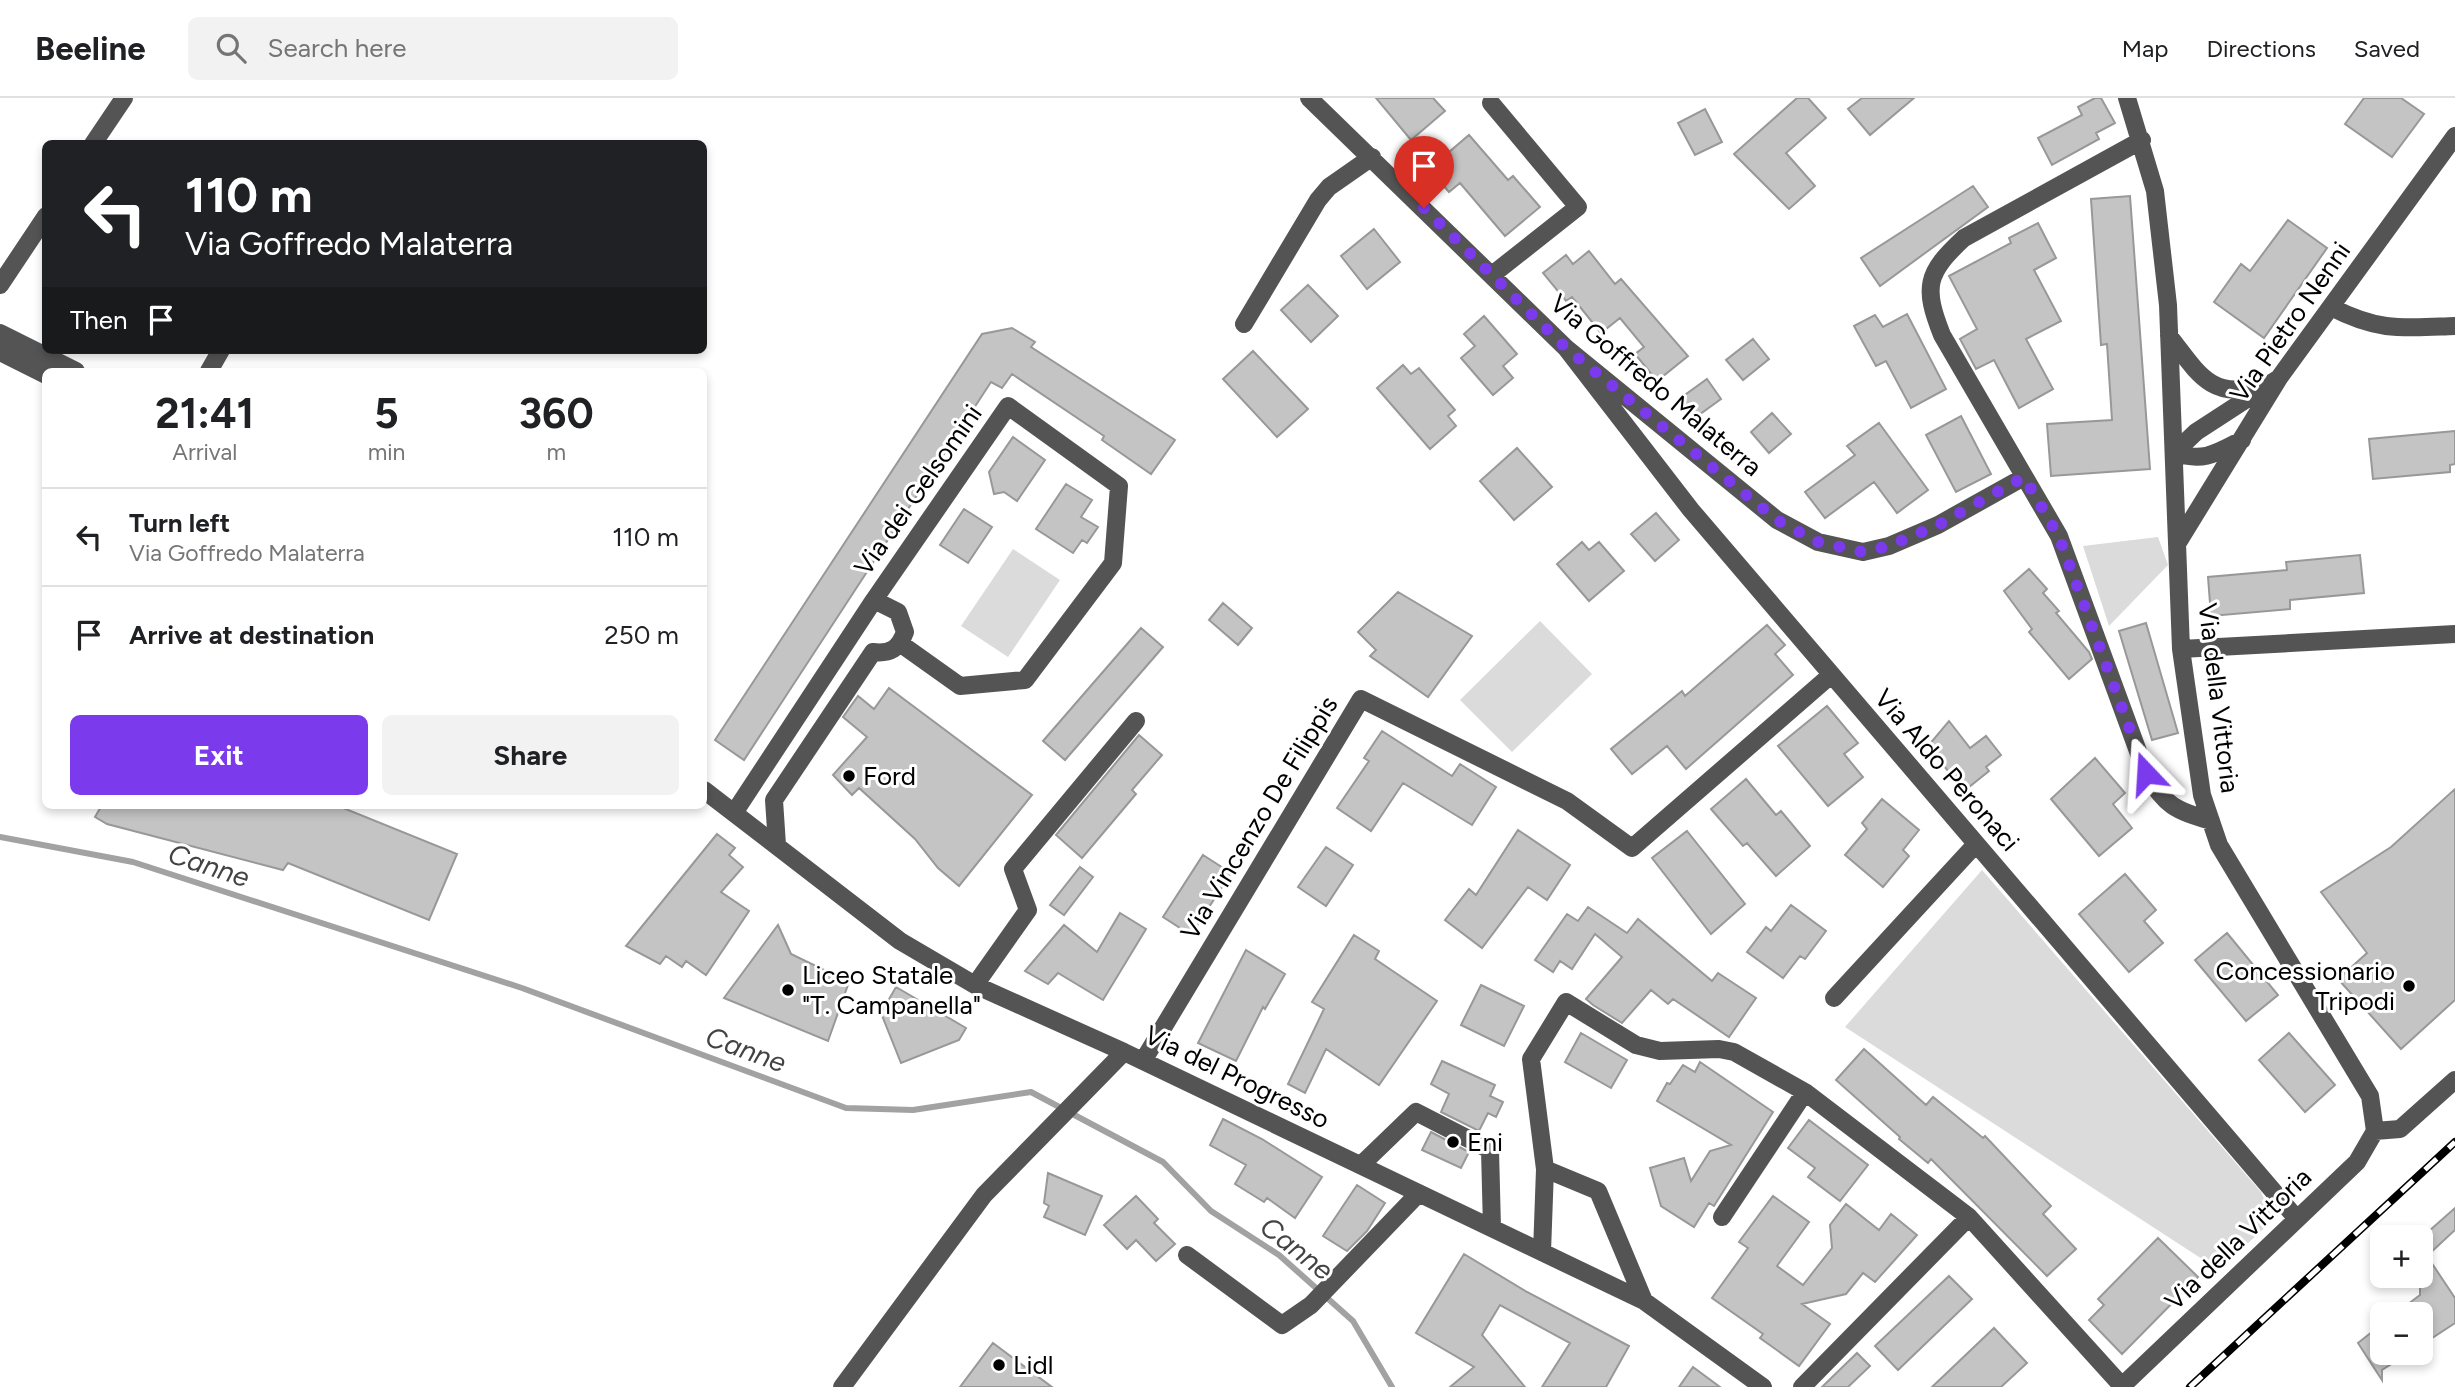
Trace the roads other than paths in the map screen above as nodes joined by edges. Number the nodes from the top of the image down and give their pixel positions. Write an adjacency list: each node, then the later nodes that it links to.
1 (124, 98): 6 (street)
2 (1309, 98): 8 (street, Via Goffredo Malaterra)
3 (2127, 98): 7 (street, Via della Vittoria)
4 (1491, 103): 10 (street)
5 (2455, 136): 12 (street, Via Pietro Nenni)
6 (96, 140)
7 (2142, 140): 16 (street, Via della Vittoria); 26 (street)
8 (1372, 157): 10 (street, Via Goffredo Malaterra); 13 (street)
9 (42, 222): 11 (street)
10 (1492, 275): 17 (street, Via Goffredo Malaterra)
11 (0, 285)
12 (2331, 307): 14 (street); 23 (street, Via Pietro Nenni)
13 (1244, 324)
14 (2455, 326)
15 (0, 333): 20 (street)
16 (2169, 336): 23 (street); 25 (street, Via della Vittoria)
17 (1566, 348): 26 (street, Via Goffredo Malaterra); 32 (street, Via Aldo Peronaci)
18 (0, 352): 22 (street)
19 (42, 354): 21 (street)
20 (42, 354)
21 (70, 368)
22 (42, 373)
23 (2279, 378): 24 (street, Via Pietro Nenni); 25 (street)
24 (2242, 440): 25 (street); 27 (street, Via Pietro Nenni)
25 (2174, 453): 27 (street, Via della Vittoria)
26 (2024, 477): 37 (street)
27 (2177, 544): 31 (street, Via della Vittoria)
28 (874, 600): 30 (street, Via dei Gelsomini); 30 (street, Via dei Gelsomini); 36 (street, Via dei Gelsomini)
29 (2455, 634): 31 (street)
30 (901, 644): 35 (street)
31 (2181, 649): 37 (street, Via della Vittoria)
32 (1831, 675): 38 (street, Via Aldo Peronaci); 43 (street, Via Vincenzo De Filippis)
33 (1136, 721): 40 (street)
34 (707, 791): 36 (street, Via del Progresso)
35 (775, 800): 36 (street); 39 (street)
36 (739, 806): 39 (street, Via del Progresso)
37 (2211, 821): 46 (street, Via della Vittoria)
38 (1976, 844): 41 (street); 52 (street, Via Aldo Peronaci)
39 (777, 845): 40 (street, Via del Progresso)
40 (975, 985): 42 (street, Via del Progresso)
41 (1833, 998)
42 (1124, 1052): 43 (street, Via del Progresso); 57 (street)
43 (1143, 1061): 47 (street, Via del Progresso)
44 (2455, 1080): 46 (street)
45 (1805, 1092): 48 (street); 50 (street); 51 (street)
46 (2375, 1131): 52 (street, Via della Vittoria)
47 (1360, 1165): 49 (street, Via del Progresso); 53 (street)
48 (1545, 1169): 54 (street); 56 (street)
49 (1419, 1193): 53 (street, Via del Progresso); 55 (street)
50 (1722, 1217)
51 (1969, 1217): 59 (street); 60 (street)
52 (2297, 1219): 60 (street, Via della Vittoria)
53 (1492, 1228): 54 (street, Via del Progresso)
54 (1542, 1252): 56 (street, Via del Progresso)
55 (1187, 1255)
56 (1644, 1301): 58 (street, Via del Progresso)
57 (842, 1387)
58 (1763, 1387)
59 (1802, 1387)
60 (2122, 1387)

